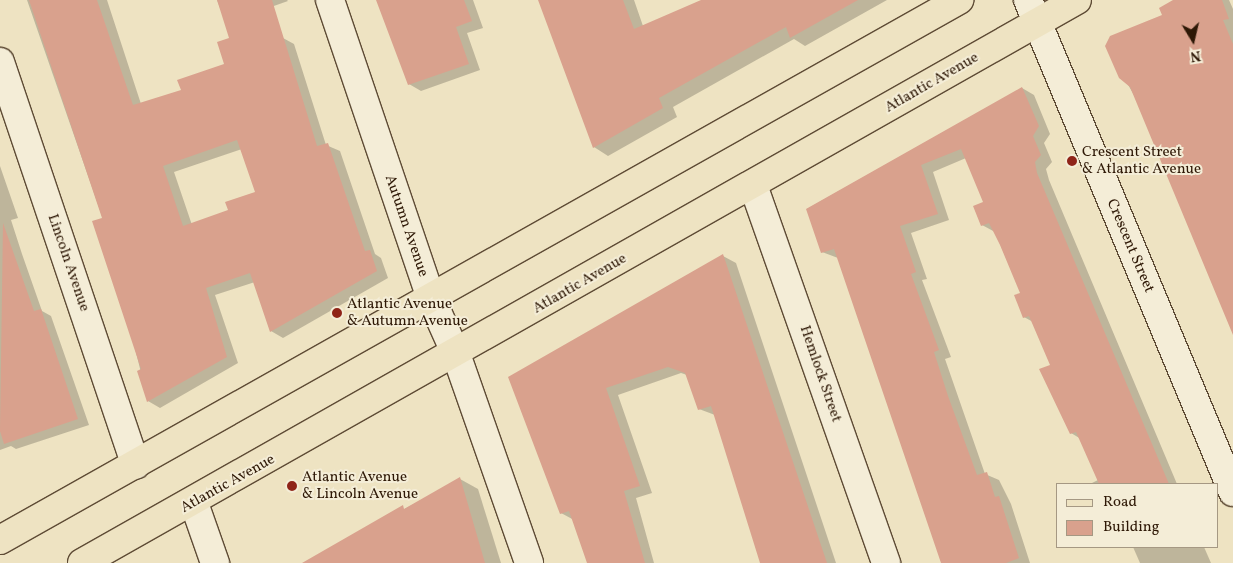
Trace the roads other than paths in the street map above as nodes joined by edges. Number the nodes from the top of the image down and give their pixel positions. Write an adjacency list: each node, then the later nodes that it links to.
1 (330, 0): 7 (street, Autumn Avenue)
2 (959, 0): 7 (main road)
3 (1077, 0): 4 (main road, Atlantic Avenue)
4 (1032, 12): 6 (main road, Atlantic Avenue); 10 (street, Crescent Street)
5 (0, 62): 9 (street, Lincoln Avenue)
6 (753, 185): 8 (main road, Atlantic Avenue); 16 (street, Hemlock Street)
7 (430, 296): 8 (street, Autumn Avenue); 9 (main road)
8 (456, 354): 11 (main road, Atlantic Avenue); 15 (street, Autumn Avenue)
9 (136, 465): 12 (main road)
10 (1233, 492)
11 (194, 503): 13 (main road, Atlantic Avenue); 14 (street)
12 (0, 540)
13 (82, 563)
14 (215, 563)
15 (529, 563)
16 (886, 563)

